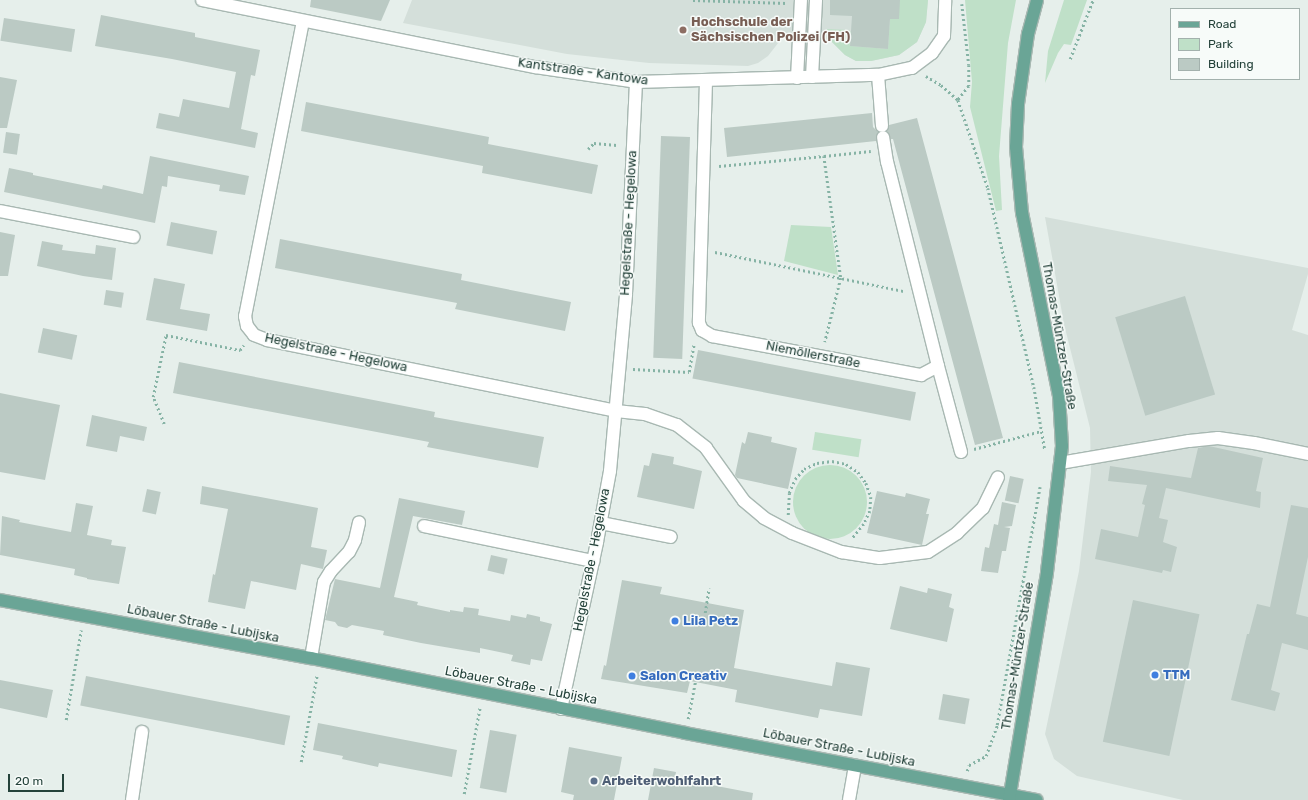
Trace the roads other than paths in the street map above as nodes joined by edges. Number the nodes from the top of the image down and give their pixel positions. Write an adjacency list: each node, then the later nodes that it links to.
1 (202, 0): 6 (street, Kantstraße - Kantowa)
2 (816, 0): 8 (street)
3 (945, 0): 7 (street, Kantstraße - Kantowa)
4 (1037, 0): 18 (main road, Thomas-Müntzer-Straße)
5 (801, 2): 9 (street)
6 (303, 21): 11 (street, Kantstraße - Kantowa); 15 (street, Hegelstraße - Hegelowa)
7 (878, 75): 8 (street, Kantstraße - Kantowa); 14 (street)
8 (812, 77): 9 (street, Kantstraße - Kantowa)
9 (797, 78): 10 (street, Kantstraße - Kantowa)
10 (706, 81): 11 (street, Kantstraße - Kantowa); 14 (street, Niemöllerstraße)
11 (636, 82): 15 (street, Hegelstraße - Hegelowa)
12 (0, 211): 13 (street)
13 (134, 237)
14 (938, 366): 16 (street)
15 (616, 411): 19 (street); 21 (street, Hegelstraße - Hegelowa)
16 (961, 452)
17 (1308, 454): 18 (street)
18 (1060, 464): 30 (main road, Thomas-Müntzer-Straße)
19 (998, 477)
20 (359, 522): 26 (street)
21 (600, 523): 23 (street); 24 (street, Hegelstraße - Hegelowa)
22 (424, 526): 24 (street)
23 (671, 537)
24 (593, 561): 27 (street, Hegelstraße - Hegelowa)
25 (0, 600): 26 (main road, Löbauer Straße - Lubijska)
26 (315, 659): 27 (main road, Löbauer Straße - Lubijska)
27 (561, 709): 29 (main road, Löbauer Straße - Lubijska)
28 (142, 732): 31 (street)
29 (856, 766): 30 (main road, Löbauer Straße - Lubijska); 32 (street)
30 (1009, 798): 33 (main road, Löbauer Straße - Lubijska)
31 (132, 800)
32 (849, 800)
33 (1037, 800)

